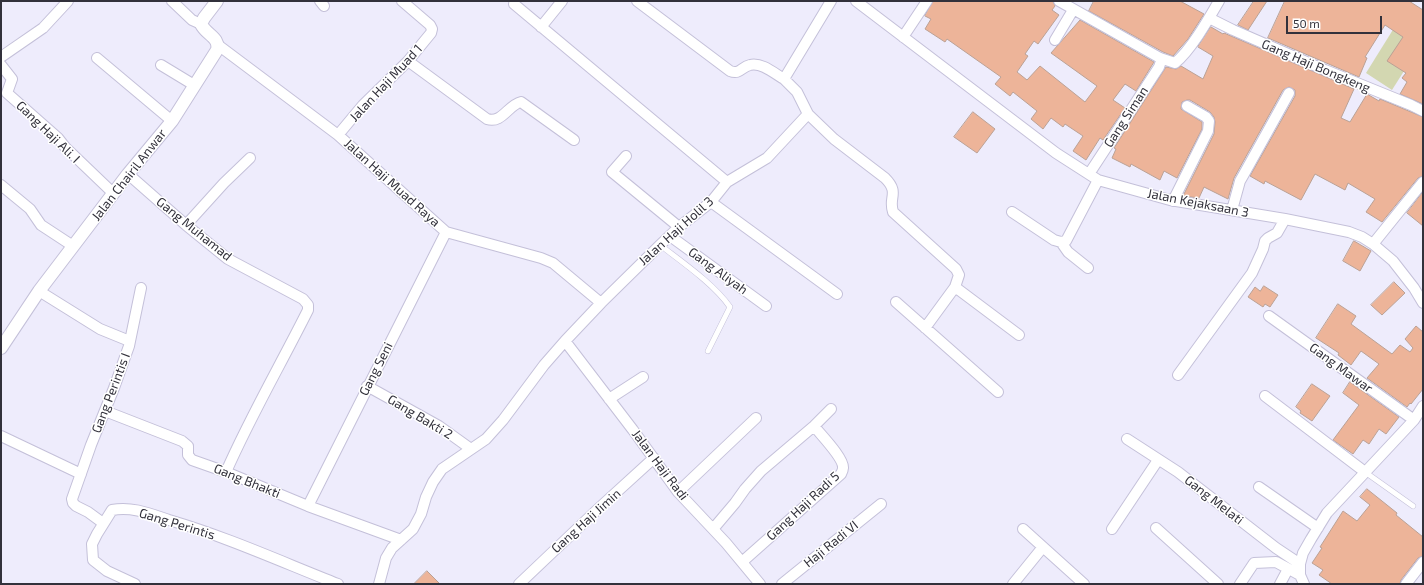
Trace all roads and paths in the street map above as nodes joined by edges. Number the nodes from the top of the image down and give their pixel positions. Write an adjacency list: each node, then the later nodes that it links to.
1 (172, 1): 15 (street)
2 (218, 1): 15 (street)
3 (402, 1): 23 (street, Jalan Haji Muad 1)
4 (562, 1): 16 (street)
5 (637, 1): 26 (street)
6 (831, 1): 26 (street)
7 (856, 1): 17 (street, Jalan Kejaksaan 3)
8 (927, 1): 17 (street)
9 (1059, 1): 13 (street)
10 (1219, 1): 14 (street)
11 (64, 2): 20 (street)
12 (514, 4): 16 (street)
13 (1073, 6): 18 (street); 22 (street)
14 (1209, 18): 22 (street); 30 (street, Gang Haji Bongkeng)
15 (201, 24): 19 (street)
16 (541, 27): 39 (street)
17 (903, 37): 38 (street, Jalan Kejaksaan 3)
18 (1055, 40)
19 (218, 45): 27 (street, Jalan Chairil Anwar); 33 (street, Jalan Haji Muad Raya)
20 (1, 56)
21 (97, 58): 32 (street)
22 (1160, 58): 38 (street, Gang Siman)
23 (408, 61): 33 (street, Jalan Haji Muad 1); 34 (street)
24 (1, 65): 42 (street, Gang Haji Ali. I)
25 (161, 65): 27 (street)
26 (784, 79): 31 (street)
27 (194, 85): 32 (street, Jalan Chairil Anwar)
28 (1289, 93): 45 (street)
29 (1187, 106): 43 (street)
30 (1423, 111)
31 (808, 114): 39 (street, Jalan Haji Holil 3); 57 (street)
32 (172, 121): 37 (street, Jalan Chairil Anwar)
33 (338, 135): 50 (street, Jalan Haji Muad Raya)
34 (574, 140)
35 (626, 156): 49 (street)
36 (250, 158): 48 (street)
37 (128, 174): 42 (street, Jalan Chairil Anwar); 48 (street, Gang Muhamad)
38 (1093, 177): 43 (street, Jalan Kejaksaan 3); 52 (street, Gang Siman)
39 (727, 182): 44 (street, Jalan Haji Holil 3)
40 (1423, 182): 53 (street)
41 (1, 184): 55 (street)
42 (113, 193): 55 (street, Jalan Chairil Anwar)
43 (1173, 201): 45 (street, Jalan Kejaksaan 3)
44 (711, 202): 49 (street, Jalan Haji Holil 3); 60 (street)
45 (1232, 210): 47 (street, Jalan Kejaksaan 3)
46 (1012, 212): 52 (street)
47 (1286, 219): 53 (street, Jalan Kejaksaan 3); 72 (street)
48 (186, 225): 89 (street, Gang Muhamad)
49 (679, 227): 51 (street, Jalan Haji Holil 3)
50 (446, 232): 62 (street, Jalan Haji Muad Raya); 74 (street, Gang Seni)
51 (670, 236): 54 (street, Jalan Haji Holil 3); 64 (street, Gang Aliyah)
52 (1061, 242): 56 (street)
53 (1373, 244): 63 (street, Jalan Kejaksaan 3)
54 (660, 245): 62 (street, Jalan Haji Holil 3); 71 (lane)
55 (73, 246): 59 (street, Jalan Chairil Anwar)
56 (1088, 268)
57 (955, 287): 66 (street); 67 (street)
58 (141, 288): 69 (street)
59 (39, 291): 69 (street, Gang Perintis I); 70 (street, Jalan Chairil Anwar)
60 (837, 294)
61 (896, 302): 66 (street)
62 (601, 303): 68 (street, Jalan Haji Holil 3)
63 (1423, 303)
64 (766, 306)
65 (1269, 316): 82 (street, Gang Mawar)
66 (925, 328): 75 (street)
67 (1019, 335)
68 (565, 341): 77 (street, Jalan Haji Radi); 86 (street, Jalan Haji Holil 3)
69 (129, 342): 80 (street, Gang Perintis I)
70 (1, 348)
71 (708, 351)
72 (1178, 374)
73 (643, 377): 77 (street)
74 (367, 386): 86 (street, Gang Bakti 2); 95 (street, Gang Seni)
75 (998, 392)
76 (1266, 396): 90 (street)
77 (609, 399): 87 (street, Jalan Haji Radi)
78 (1423, 406): 82 (street)
79 (831, 409): 83 (street)
80 (105, 411): 89 (street, Gang Bhakti); 91 (street, Gang Perintis I)
81 (756, 418): 93 (street)
82 (1414, 420): 90 (street)
83 (814, 426): 100 (street); 105 (street, Gang Haji Radi 5)
84 (1, 436): 91 (street)
85 (1127, 439): 88 (street, Gang Melati)
86 (471, 450): 103 (street, Jalan Haji Holil 3)
87 (654, 458): 93 (street, Jalan Haji Radi); 113 (street, Gang Haji Jimin)
88 (1158, 460): 102 (street); 107 (street, Gang Melati)
89 (226, 472): 95 (street, Gang Bhakti)
90 (1365, 472): 96 (lane); 99 (street)
91 (81, 474): 97 (street, Gang Perintis I)
92 (1259, 487): 99 (street)
93 (678, 492): 100 (street, Jalan Haji Radi)
94 (881, 504): 115 (street, Haji Radi VI)
95 (308, 506): 103 (street, Gang Bhakti)
96 (1413, 506)
97 (103, 523): 110 (street, Gang Perintis); 111 (street, Gang Perintis)
98 (1156, 528): 118 (street)
99 (1318, 528): 107 (street)
100 (713, 529): 105 (street, Jalan Haji Radi)
101 (1023, 529): 104 (street)
102 (1112, 529)
103 (401, 540): 112 (street, Jalan Haji Holil 3)
104 (1043, 547): 116 (street); 117 (street)
105 (742, 562): 114 (street, Jalan Haji Radi)
106 (1423, 562): 121 (street)
107 (1300, 564): 109 (street)
108 (1288, 569): 109 (street); 119 (street); 120 (street)
109 (1302, 580)
110 (134, 584)
111 (338, 584)
112 (379, 584)
113 (519, 584)
114 (760, 584)
115 (782, 584)
116 (1013, 584)
117 (1084, 584)
118 (1218, 584)
119 (1240, 584)
120 (1280, 584)
121 (1406, 584)

